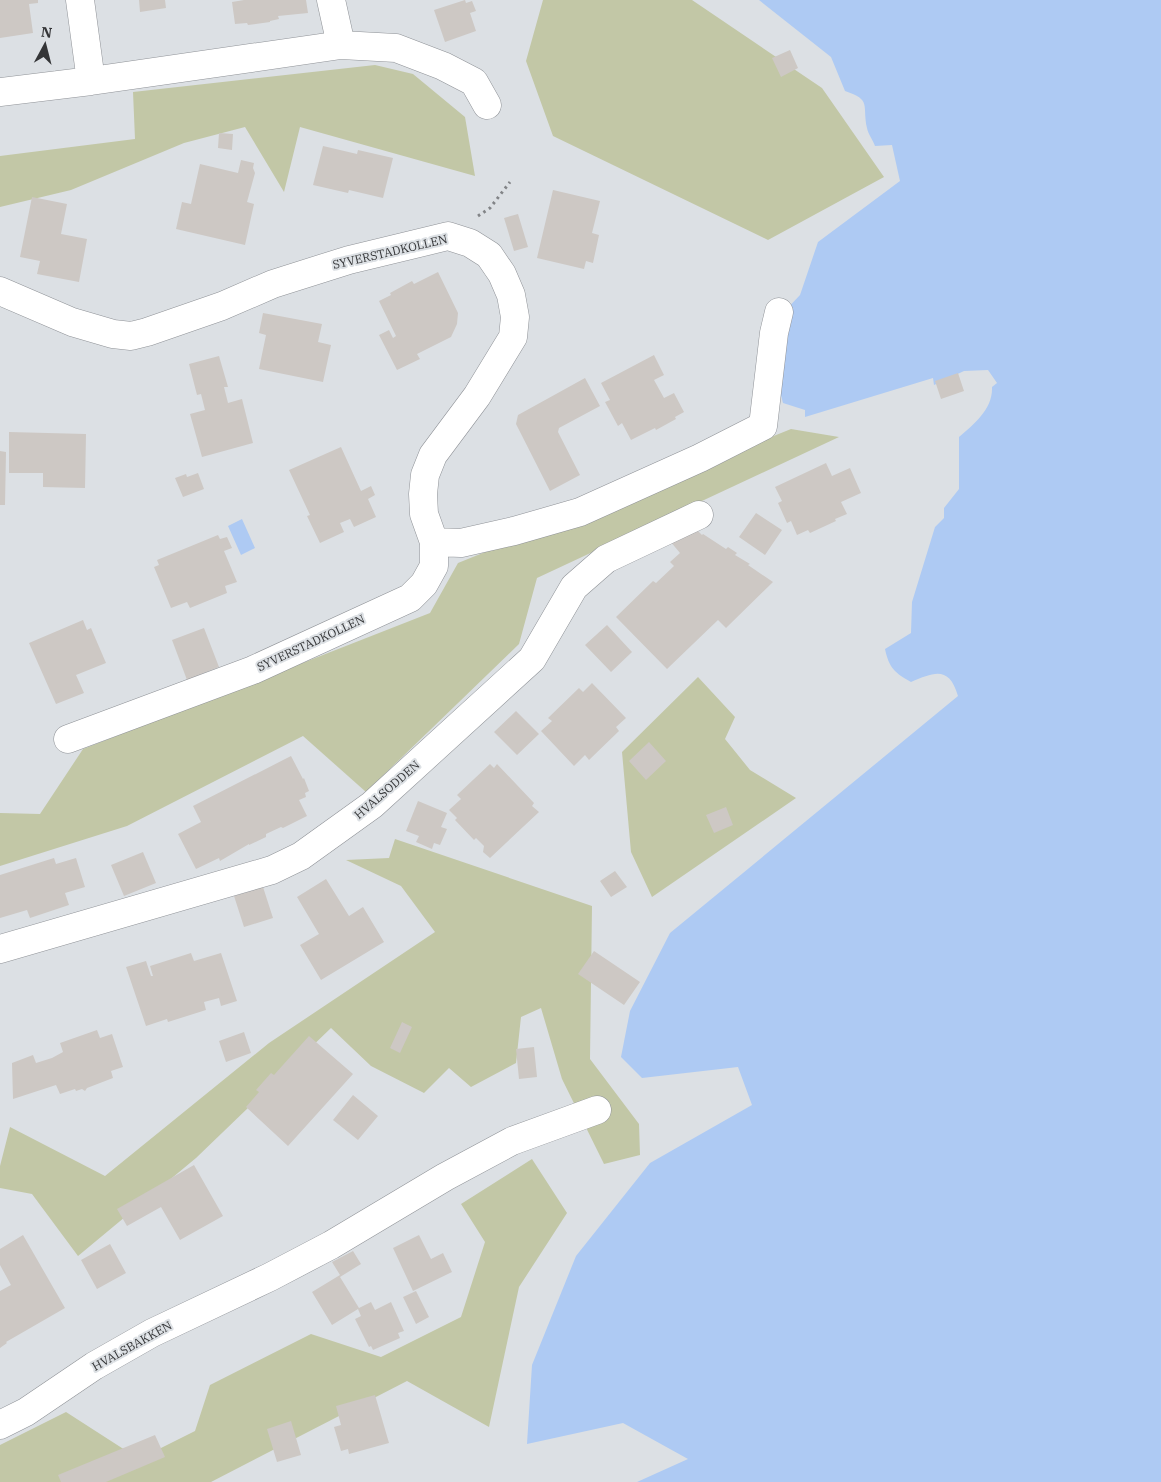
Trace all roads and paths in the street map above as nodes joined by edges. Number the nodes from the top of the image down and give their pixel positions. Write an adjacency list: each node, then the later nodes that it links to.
1 (80, 0): 4 (street)
2 (331, 0): 3 (street)
3 (341, 45): 4 (street); 6 (street)
4 (91, 81): 5 (street)
5 (0, 92)
6 (487, 105)
7 (510, 182): 8 (path)
8 (448, 236): 9 (street, SYVERSTADKOLLEN); 12 (street, SYVERSTADKOLLEN)
9 (0, 291)
10 (779, 312): 12 (street)
11 (699, 515): 14 (street, HVALSODDEN)
12 (434, 542): 13 (street, SYVERSTADKOLLEN)
13 (68, 739)
14 (0, 949)
15 (597, 1110): 16 (street, HVALSBAKKEN)
16 (0, 1424)

